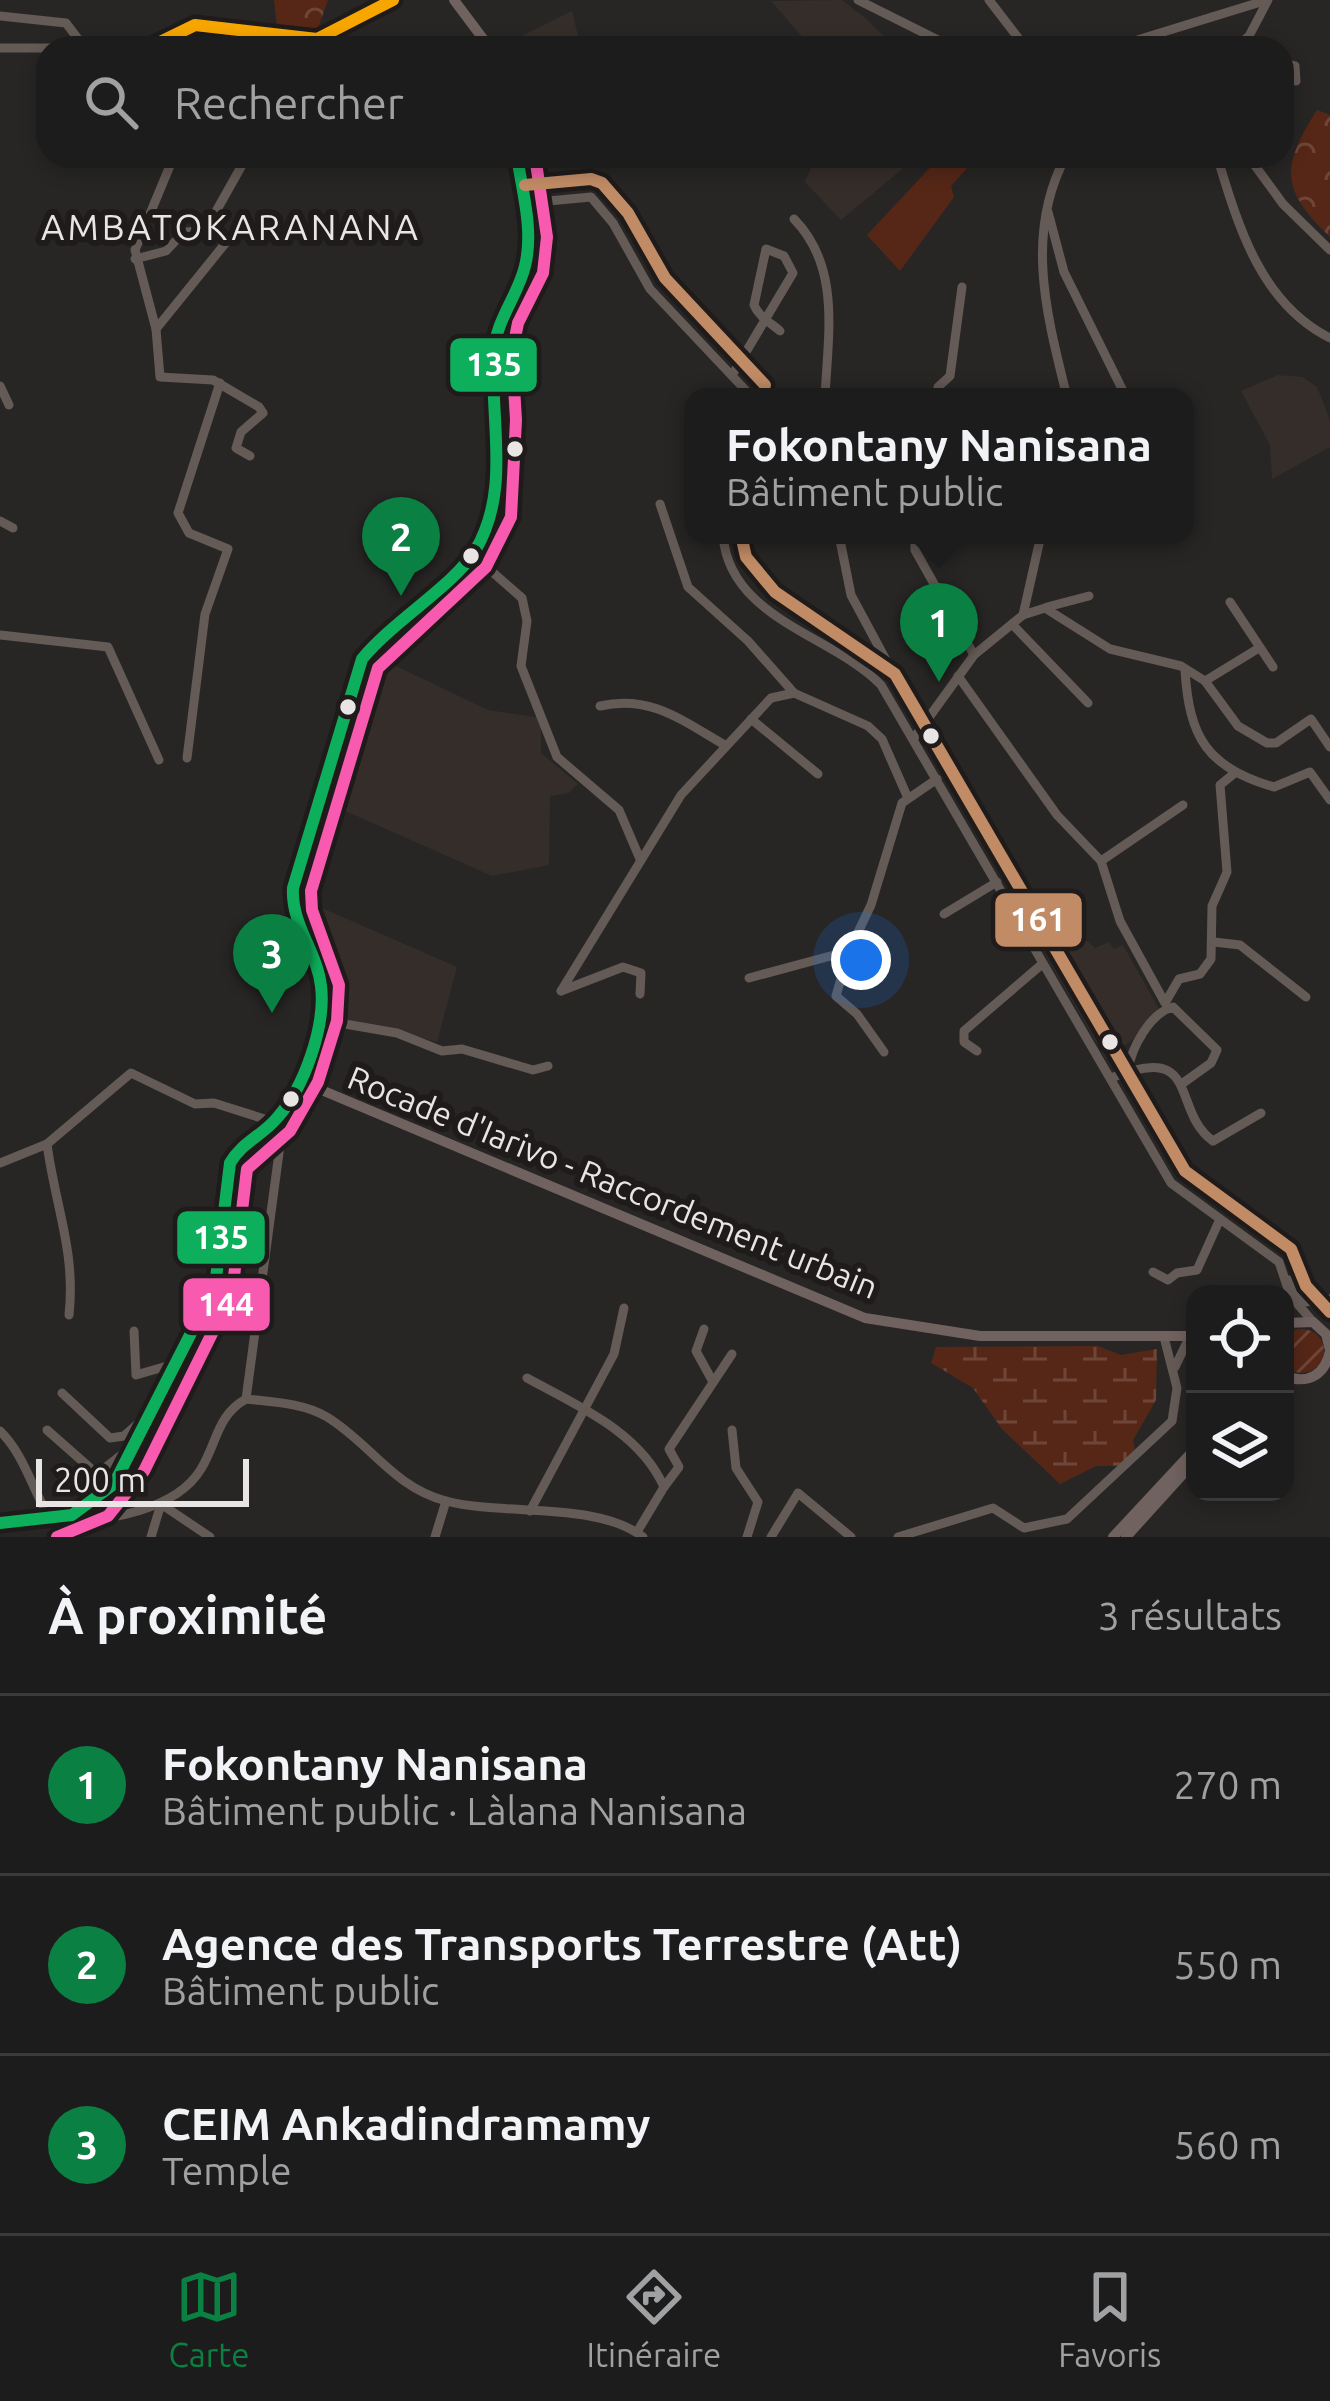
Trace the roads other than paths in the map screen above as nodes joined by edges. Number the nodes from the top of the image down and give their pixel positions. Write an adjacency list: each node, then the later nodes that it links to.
1 (393, 0): 12 (street)
2 (858, 0): 14 (street)
3 (989, 0): 15 (street)
4 (1266, 1): 16 (street); 17 (street)
5 (453, 2): 13 (main road)
6 (0, 16): 8 (street)
7 (182, 26): 9 (street); 10 (street); 11 (street)
8 (76, 36)
9 (167, 36)
10 (181, 36)
11 (286, 36)
12 (323, 36)
13 (480, 36)
14 (930, 36)
15 (1016, 36)
16 (1150, 36)
17 (1249, 36)
18 (0, 48): 19 (street)
19 (36, 48)
20 (1294, 66): 21 (street)
21 (1296, 81)
22 (168, 168): 33 (street)
23 (240, 168): 33 (street)
24 (520, 168): 28 (main road)
25 (1061, 168): 29 (street)
26 (1221, 168): 38 (street)
27 (1257, 168): 32 (street)
28 (527, 202): 39 (street); 56 (main road)
29 (1047, 206): 45 (street); 46 (street)
30 (794, 219): 43 (street)
31 (228, 241): 36 (street)
32 (1330, 250)
33 (136, 260): 36 (street)
34 (962, 287): 44 (street)
35 (764, 318): 35 (street); 37 (street); 39 (street)
36 (156, 329): 40 (street)
37 (780, 331)
38 (1330, 338)
39 (734, 372): 42 (street)
40 (220, 382): 48 (street); 77 (street)
41 (0, 386): 47 (street)
42 (746, 388)
43 (825, 388)
44 (943, 388)
45 (1064, 388)
46 (1122, 388)
47 (9, 405)
48 (250, 456)
49 (660, 504): 69 (street)
50 (0, 521): 51 (street)
51 (13, 528)
52 (724, 544): 74 (street)
53 (840, 544): 73 (street)
54 (915, 544): 64 (street)
55 (1039, 544): 60 (street)
56 (473, 556): 85 (street); 95 (main road)
57 (1088, 596): 59 (street)
58 (1230, 602): 63 (street)
59 (1045, 608): 60 (street); 66 (street)
60 (1023, 615): 61 (street)
61 (1012, 624): 64 (street); 70 (street)
62 (0, 634): 78 (street)
63 (1258, 648): 65 (street); 68 (street)
64 (974, 655): 67 (street)
65 (1273, 667)
66 (1185, 670): 68 (street); 79 (street)
67 (958, 676): 73 (street); 86 (street)
68 (1205, 681): 76 (street)
69 (794, 693): 72 (street); 82 (street)
70 (1088, 703)
71 (600, 706): 75 (street)
72 (751, 719): 75 (street); 80 (street)
73 (921, 725): 74 (street)
74 (914, 738): 81 (street)
75 (722, 744): 85 (street)
76 (1330, 747)
77 (187, 758)
78 (159, 760)
79 (1236, 772): 83 (street); 89 (street)
80 (818, 774)
81 (937, 778): 82 (street); 87 (street)
82 (907, 796): 90 (street)
83 (1330, 800)
84 (1183, 806): 86 (street)
85 (640, 859): 93 (street)
86 (1101, 861): 89 (street)
87 (997, 882): 88 (street); 91 (street)
88 (944, 914)
89 (1214, 942): 94 (street)
90 (849, 950): 92 (street); 97 (street)
91 (1041, 965): 96 (street); 100 (street)
92 (749, 978)
93 (640, 994)
94 (1306, 997)
95 (316, 1019): 98 (street); 101 (main road)
96 (977, 1051)
97 (884, 1052)
98 (548, 1066)
99 (1128, 1071): 100 (street); 102 (street); 102 (street)
100 (1111, 1078): 107 (street)
101 (301, 1082): 104 (main road); 121 (main road, Rocade d'Iarivo - Raccordement urbain)
102 (1183, 1083): 103 (street)
103 (1261, 1113)
104 (274, 1122): 105 (street); 125 (main road); 131 (street)
105 (47, 1144): 106 (street); 114 (street)
106 (0, 1163)
107 (1220, 1219): 108 (street); 109 (street)
108 (1153, 1272)
109 (1286, 1276): 110 (street); 112 (street)
110 (1288, 1285)
111 (1294, 1299): 117 (street)
112 (1330, 1299)
113 (625, 1308): 132 (street)
114 (69, 1315)
115 (1330, 1320): 117 (main road)
116 (1294, 1322): 117 (main road)
117 (1315, 1323): 123 (main road)
118 (704, 1329): 129 (street)
119 (134, 1331): 125 (street)
120 (1186, 1336): 121 (main road, Rocade d'Iarivo - Raccordement urbain)
121 (1164, 1337): 126 (street)
122 (1186, 1348): 126 (street)
123 (1330, 1350): 127 (main road)
124 (732, 1354): 129 (street)
125 (174, 1364): 133 (main road)
126 (1174, 1372): 156 (street)
127 (1323, 1376)
128 (527, 1378): 132 (street)
129 (713, 1382): 140 (street)
130 (62, 1394): 133 (street)
131 (246, 1399): 141 (street); 142 (street)
132 (585, 1408): 140 (street); 143 (street)
133 (148, 1415): 137 (main road)
134 (46, 1430): 137 (street)
135 (732, 1430): 147 (street)
136 (0, 1431): 144 (street)
137 (138, 1442): 144 (main road)
138 (1186, 1459): 157 (main road)
139 (1186, 1471): 158 (main road)
140 (664, 1487): 148 (street)
141 (446, 1502): 143 (street); 152 (street)
142 (160, 1504): 144 (street); 150 (street); 151 (street)
143 (530, 1511): 145 (street)
144 (55, 1520): 146 (main road); 149 (street)
145 (615, 1522): 148 (street); 153 (street)
146 (0, 1523)
147 (748, 1533): 154 (street)
148 (640, 1534)
149 (66, 1537)
150 (151, 1537)
151 (210, 1537)
152 (434, 1537)
153 (614, 1537)
154 (769, 1537): 155 (street)
155 (851, 1537)
156 (898, 1537)
157 (1113, 1537)
158 (1126, 1537)

